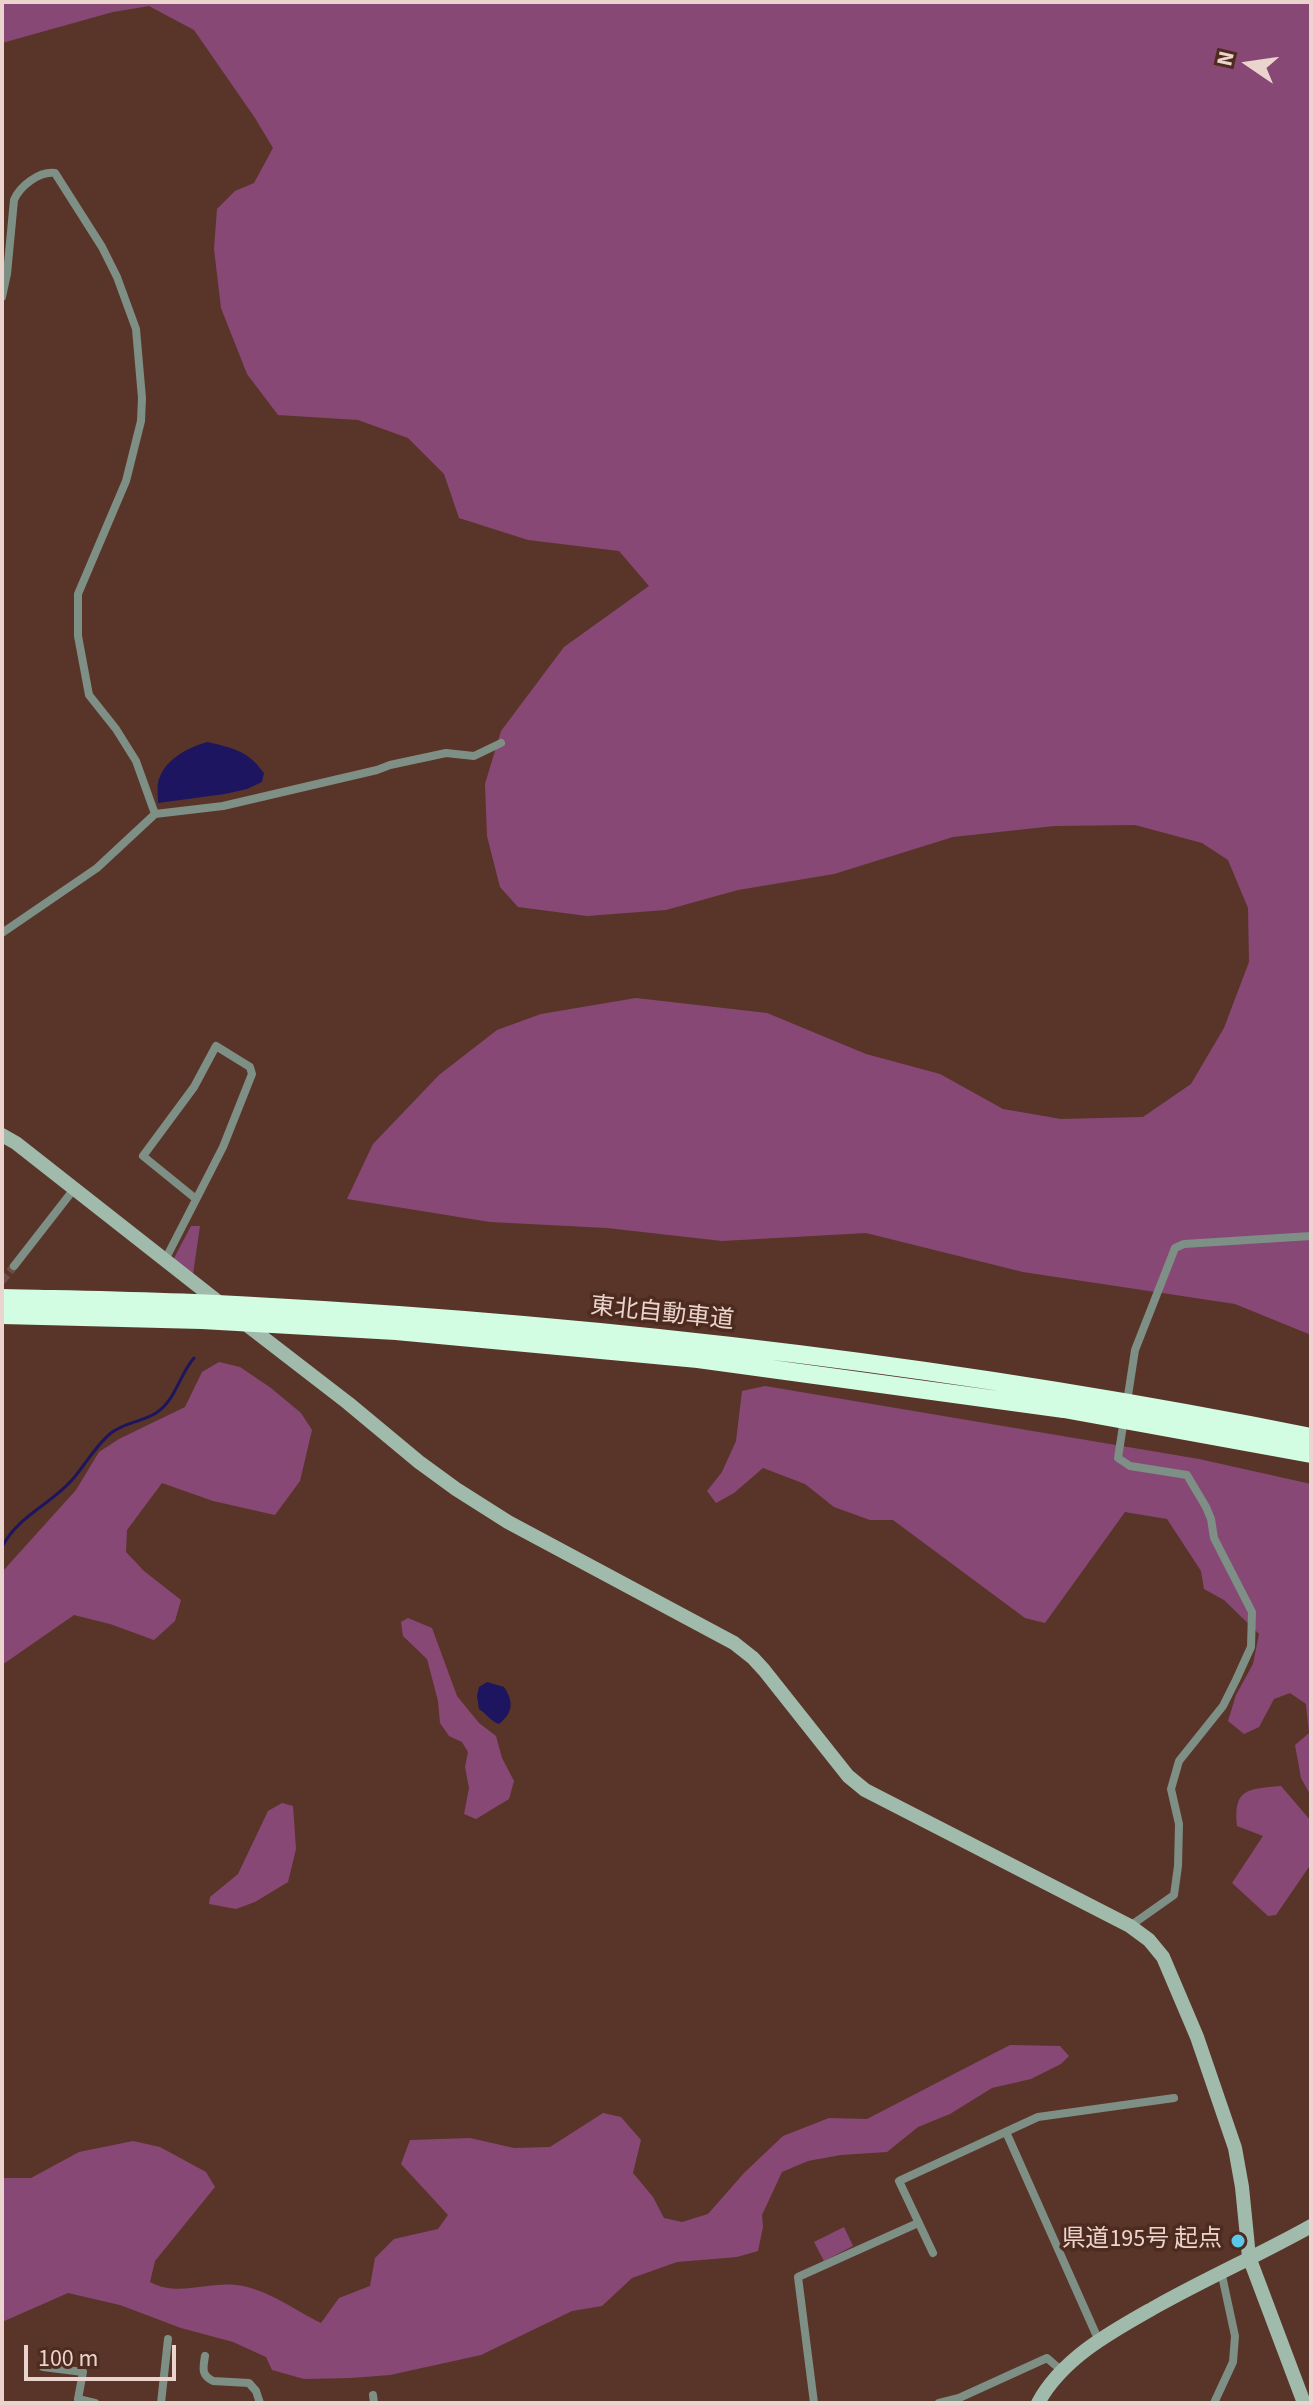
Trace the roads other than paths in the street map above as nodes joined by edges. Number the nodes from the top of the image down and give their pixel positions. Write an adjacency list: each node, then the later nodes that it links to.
1 (2, 297): 3 (street)
2 (501, 743): 3 (street)
3 (155, 814): 4 (street)
4 (2, 933)
5 (2, 1135): 6 (street)
6 (74, 1189): 9 (street); 10 (street)
7 (196, 1199): 7 (street); 9 (street)
8 (1311, 1236): 15 (street)
9 (164, 1261): 15 (street)
10 (14, 1266)
11 (2, 1298): 13 (highway, 東北自動車道)
12 (2, 1315): 14 (highway, 東北自動車道)
13 (1311, 1437)
14 (1311, 1454)
15 (1130, 1926): 21 (street)
16 (1174, 2098): 17 (street)
17 (1006, 2132): 18 (street); 24 (street)
18 (918, 2223): 20 (street); 32 (street)
19 (1311, 2226): 21 (street)
20 (933, 2253)
21 (1249, 2257): 22 (street); 36 (street)
22 (1221, 2271): 24 (street); 35 (street)
23 (168, 2339): 30 (street)
24 (1099, 2341): 27 (street)
25 (205, 2356): 31 (street)
26 (43, 2367): 29 (street)
27 (1062, 2371): 28 (street); 34 (street)
28 (954, 2401): 33 (street)
29 (95, 2403)
30 (161, 2403)
31 (260, 2403)
32 (814, 2403)
33 (939, 2403)
34 (1038, 2403)
35 (1214, 2403)
36 (1304, 2403)

